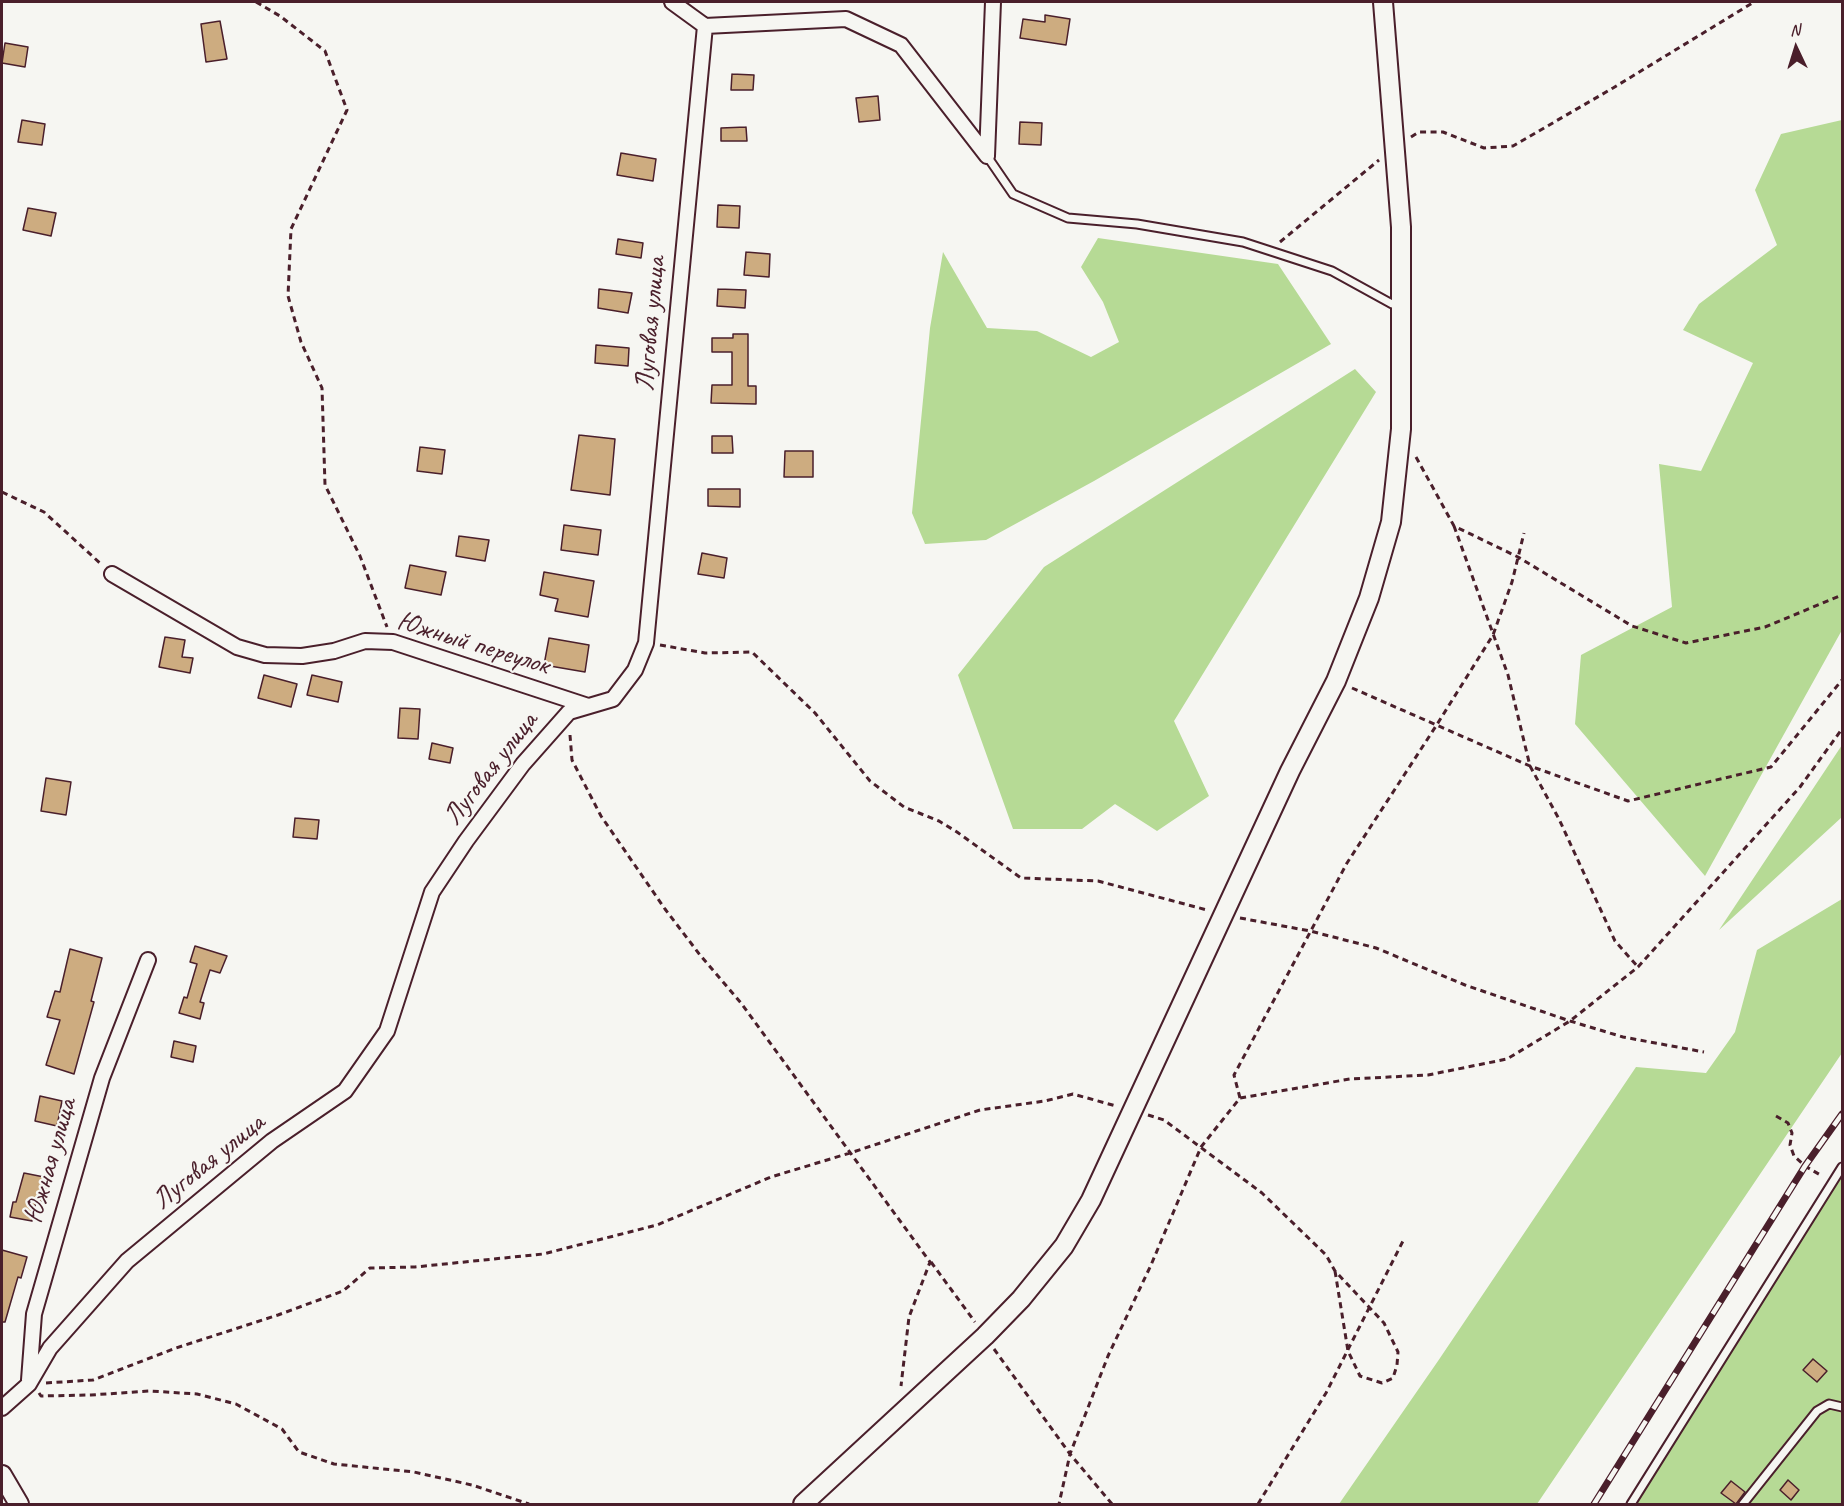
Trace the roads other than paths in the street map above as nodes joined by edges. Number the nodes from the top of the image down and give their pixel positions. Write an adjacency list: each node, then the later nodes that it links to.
1 (672, 2): 4 (street)
2 (993, 2): 5 (street)
3 (1383, 2): 6 (street)
4 (705, 26): 5 (street); 8 (street, Луговая улица)
5 (987, 156): 6 (lane)
6 (1401, 303): 16 (street)
7 (112, 574): 8 (street, Южный переулок)
8 (588, 706): 11 (street, Луговая улица)
9 (148, 960): 11 (street, Южная улица)
10 (1842, 1167): 17 (lane)
11 (29, 1384): 13 (street, Луговая улица)
12 (1842, 1407): 18 (lane)
13 (2, 1408)
14 (2, 1475): 15 (street)
15 (19, 1504)
16 (803, 1504)
17 (1631, 1504)
18 (1743, 1504)

